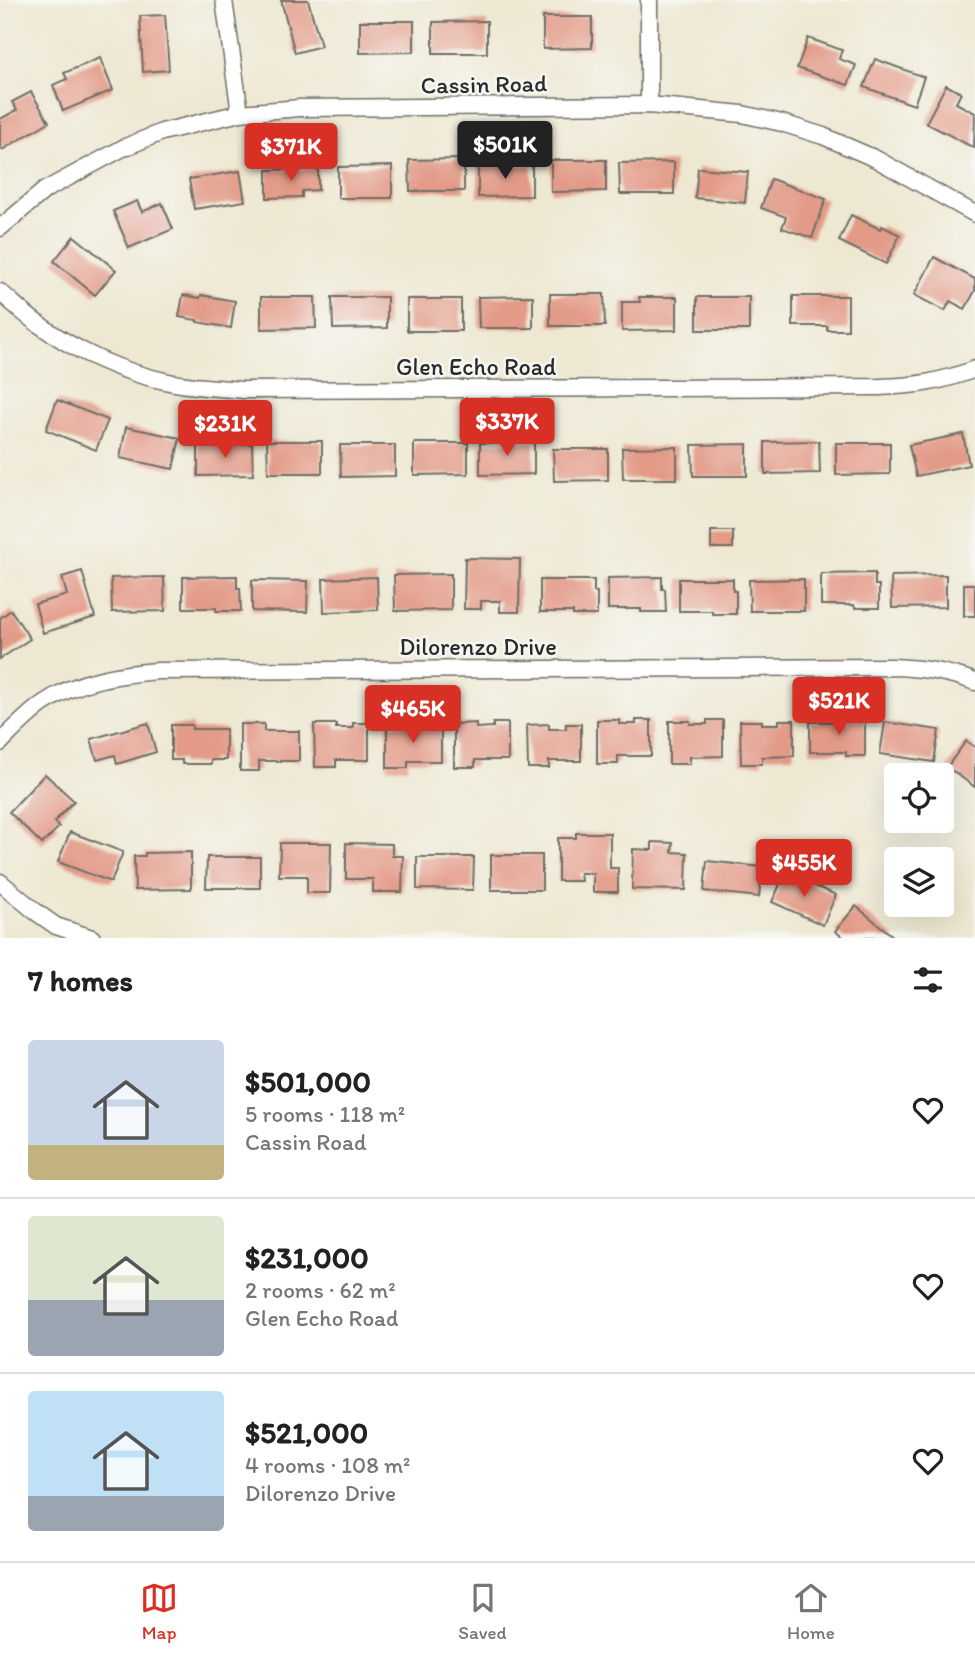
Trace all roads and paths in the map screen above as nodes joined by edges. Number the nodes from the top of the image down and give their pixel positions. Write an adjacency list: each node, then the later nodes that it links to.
1 (224, 0): 4 (street)
2 (649, 0): 3 (street)
3 (649, 105): 4 (street, Cassin Road); 5 (street, Cassin Road)
4 (240, 113): 6 (street, Cassin Road)
5 (975, 214)
6 (0, 228)
7 (0, 292): 8 (street, Glen Echo Road)
8 (975, 369)
9 (975, 682): 10 (street, Dilorenzo Drive)
10 (0, 743)
11 (0, 882): 12 (street)
12 (92, 938)

